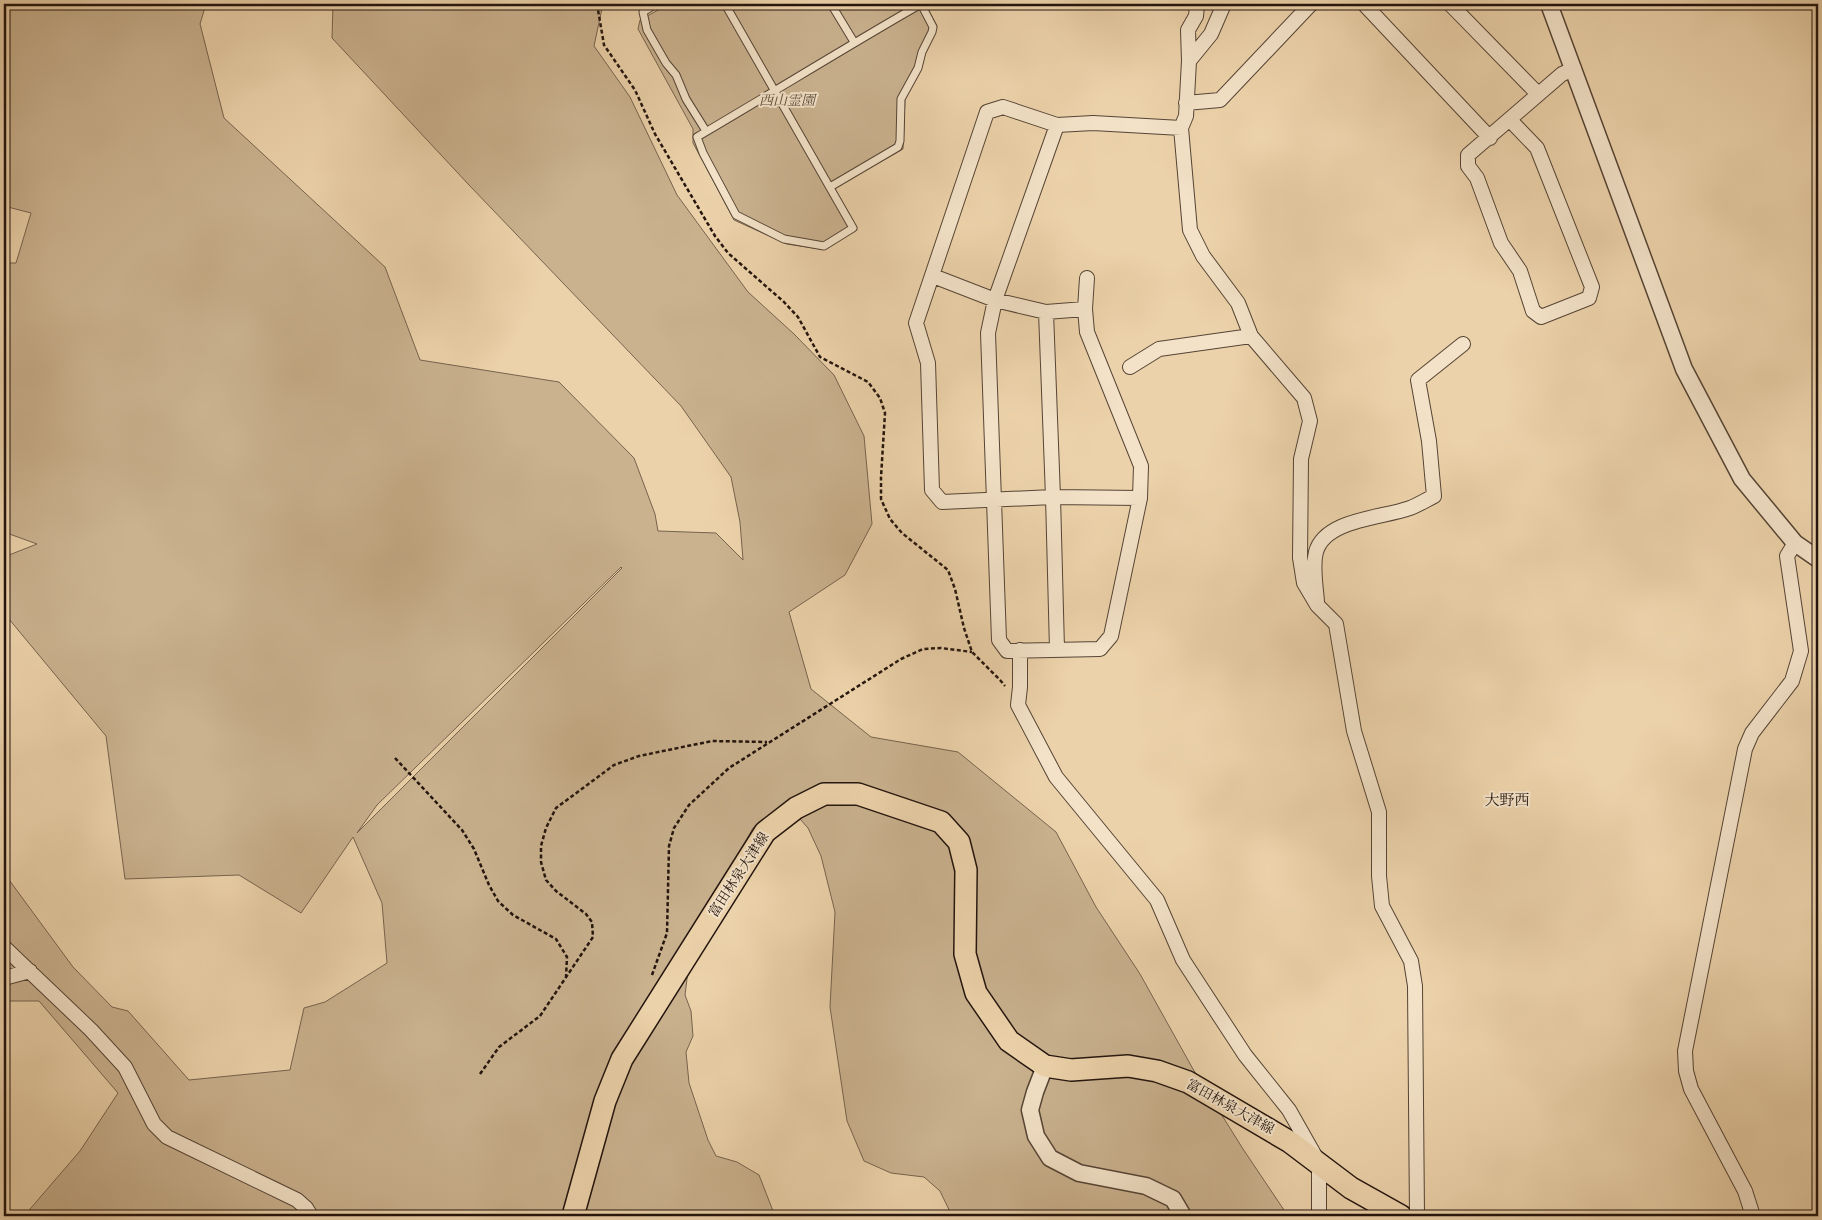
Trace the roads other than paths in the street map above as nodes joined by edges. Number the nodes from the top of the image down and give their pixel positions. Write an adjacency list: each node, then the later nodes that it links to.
1 (656, 4): 20 (lane)
2 (725, 4): 14 (lane)
3 (832, 4): 11 (lane)
4 (921, 4): 11 (lane); 22 (lane)
5 (1196, 4): 12 (street)
6 (1224, 4): 12 (street)
7 (1311, 4): 16 (street)
8 (1364, 4): 21 (street)
9 (1450, 4): 15 (street)
10 (1549, 4): 13 (street)
11 (854, 42): 14 (lane)
12 (1189, 61): 16 (street)
13 (1574, 69): 15 (street); 34 (street)
14 (775, 89): 20 (lane); 22 (lane)
15 (1538, 94): 17 (street)
16 (1186, 103): 19 (street)
17 (1510, 120): 21 (street); 21 (street)
18 (1057, 125): 19 (street); 23 (street); 25 (street)
19 (1181, 128): 28 (street)
20 (706, 131): 22 (lane)
21 (1490, 138)
22 (830, 187)
23 (933, 276): 25 (street); 33 (street)
24 (1087, 278): 26 (street)
25 (996, 300): 27 (street); 33 (street)
26 (1085, 309): 27 (street); 32 (street)
27 (1046, 312): 31 (street)
28 (1252, 336): 30 (street); 36 (street)
29 (1463, 344): 36 (street)
30 (1130, 367)
31 (1053, 497): 32 (street); 33 (street); 38 (street)
32 (1140, 498): 38 (street)
33 (993, 499): 37 (street)
34 (1795, 543): 35 (street); 50 (street)
35 (1818, 559)
36 (1317, 605): 49 (street)
37 (1020, 650): 38 (street); 43 (street)
38 (1057, 650)
39 (4, 947): 40 (street)
40 (30, 972): 41 (street); 44 (street)
41 (4, 978)
42 (1045, 1066): 43 (main road, 富田林泉大津線); 45 (main road, 富田林泉大津線); 46 (street)
43 (1319, 1163): 47 (street); 48 (main road, 富田林泉大津線)
44 (311, 1216)
45 (573, 1216)
46 (1183, 1216)
47 (1319, 1216)
48 (1401, 1216)
49 (1417, 1216)
50 (1753, 1216)

